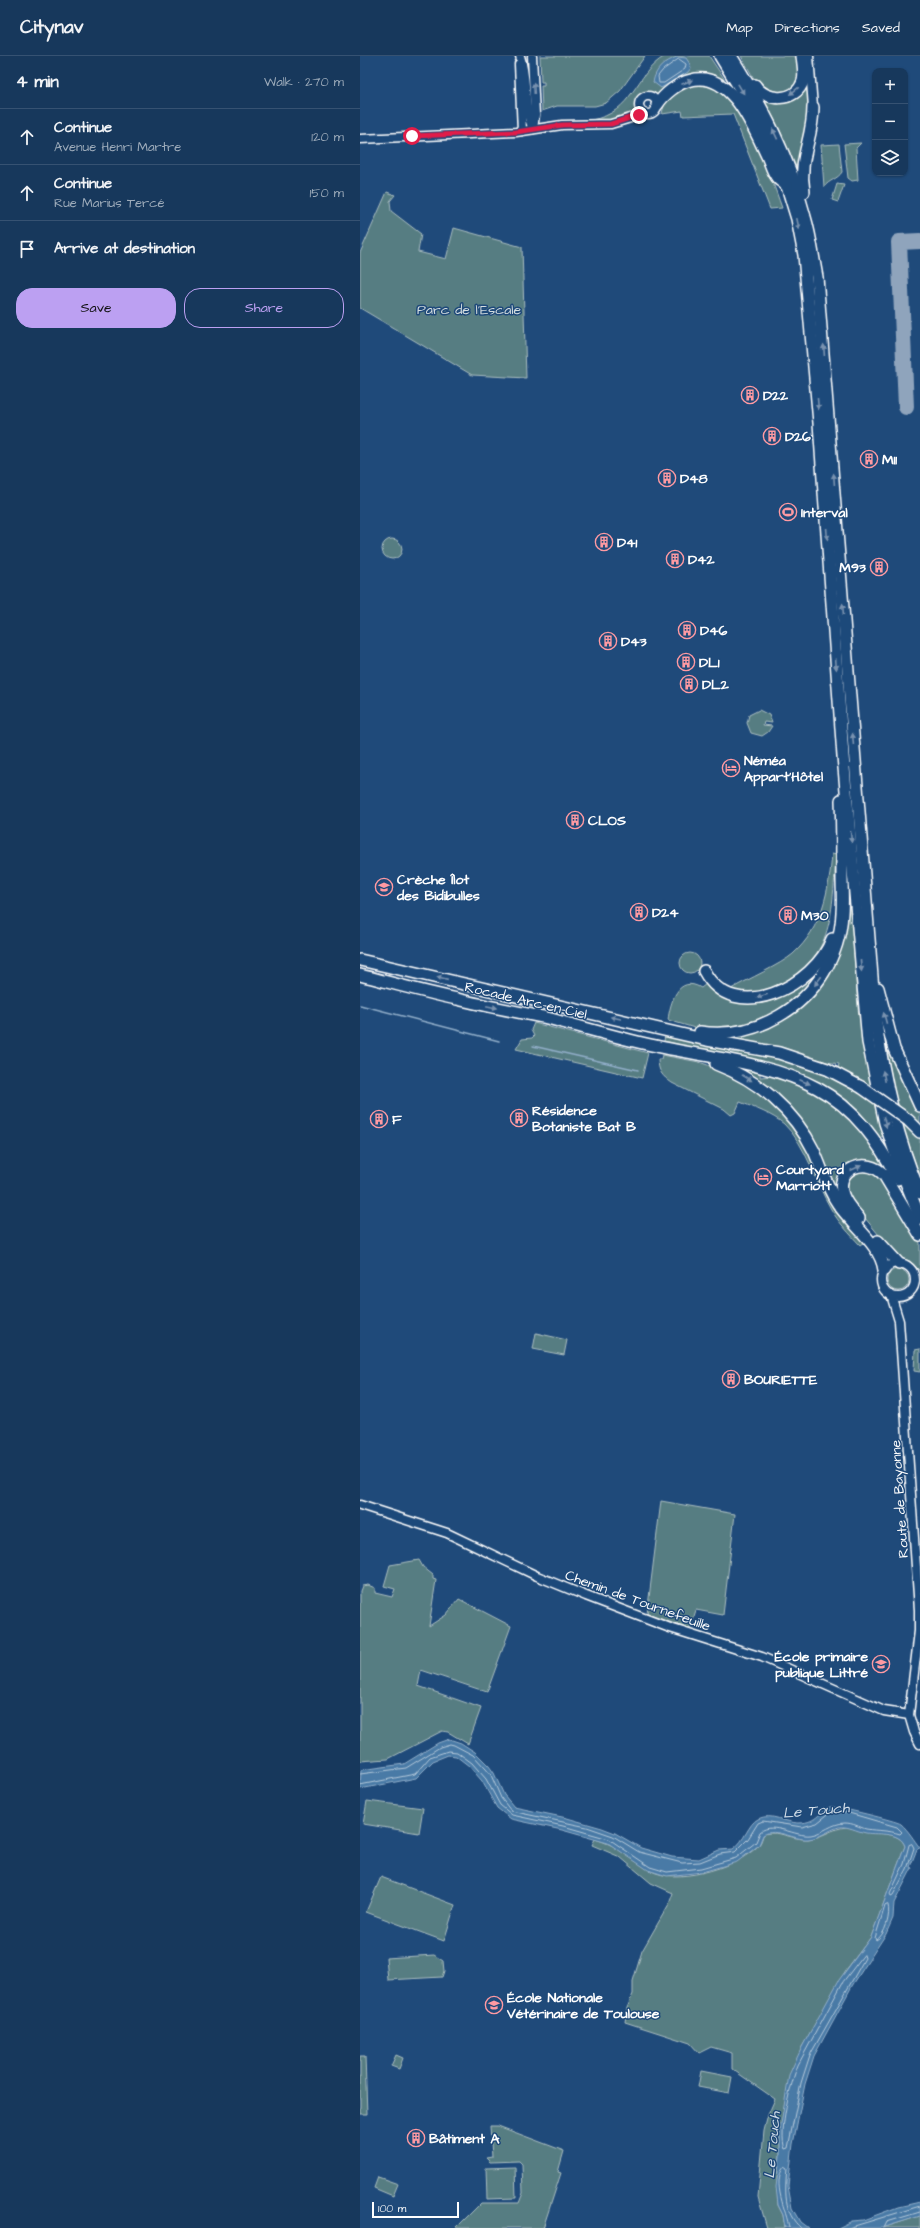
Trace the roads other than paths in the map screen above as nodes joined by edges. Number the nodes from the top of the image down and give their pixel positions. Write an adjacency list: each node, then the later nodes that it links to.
1 (519, 56): 11 (street); 12 (street)
2 (532, 56): 11 (street, one-way to 2)
3 (720, 56): 14 (highway, one-way to 14)
4 (731, 56): 7 (highway)
5 (802, 56): 7 (highway, one-way to 7)
6 (809, 56): 9 (street)
7 (740, 71): 14 (highway, one-way to 7)
8 (657, 105): 10 (street); 10 (street); 14 (highway, one-way to 14)
9 (813, 107): 15 (highway)
10 (644, 114): 11 (street)
11 (533, 129): 12 (street)
12 (522, 131): 13 (street)
13 (360, 139)
14 (791, 185): 15 (highway); 16 (highway, one-way to 16)
15 (817, 278): 18 (highway, one-way to 15)
16 (843, 756): 17 (highway); 27 (highway, one-way to 27)
17 (842, 864): 20 (highway, one-way to 20); 22 (highway, one-way to 22)
18 (867, 905): 24 (highway, one-way to 18); 26 (highway, one-way to 18)
19 (360, 960): 22 (highway, Rocade Arc-en-Ciel, one-way to 19)
20 (704, 971)
21 (360, 975): 23 (highway, Rocade Arc-en-Ciel, one-way to 23)
22 (666, 1029): 25 (highway, bridge)
23 (686, 1052): 27 (highway, one-way to 27); 30 (highway, one-way to 30)
24 (920, 1106)
25 (920, 1131)
26 (920, 1193)
27 (920, 1219)
28 (920, 1235): 29 (highway, one-way to 28)
29 (899, 1264): 30 (street); 31 (street)
30 (884, 1270): 34 (street)
31 (916, 1274): 33 (street)
32 (920, 1288): 33 (street)
33 (908, 1293): 34 (street); 35 (street, Route de Bayonne)
34 (891, 1296): 35 (street, Route de Bayonne)
35 (899, 1321): 37 (street, Route de Bayonne)
36 (360, 1505): 37 (street, Chemin de Tournefeuille)
37 (909, 1715): 38 (street, Route de Bayonne)
38 (920, 1744)

